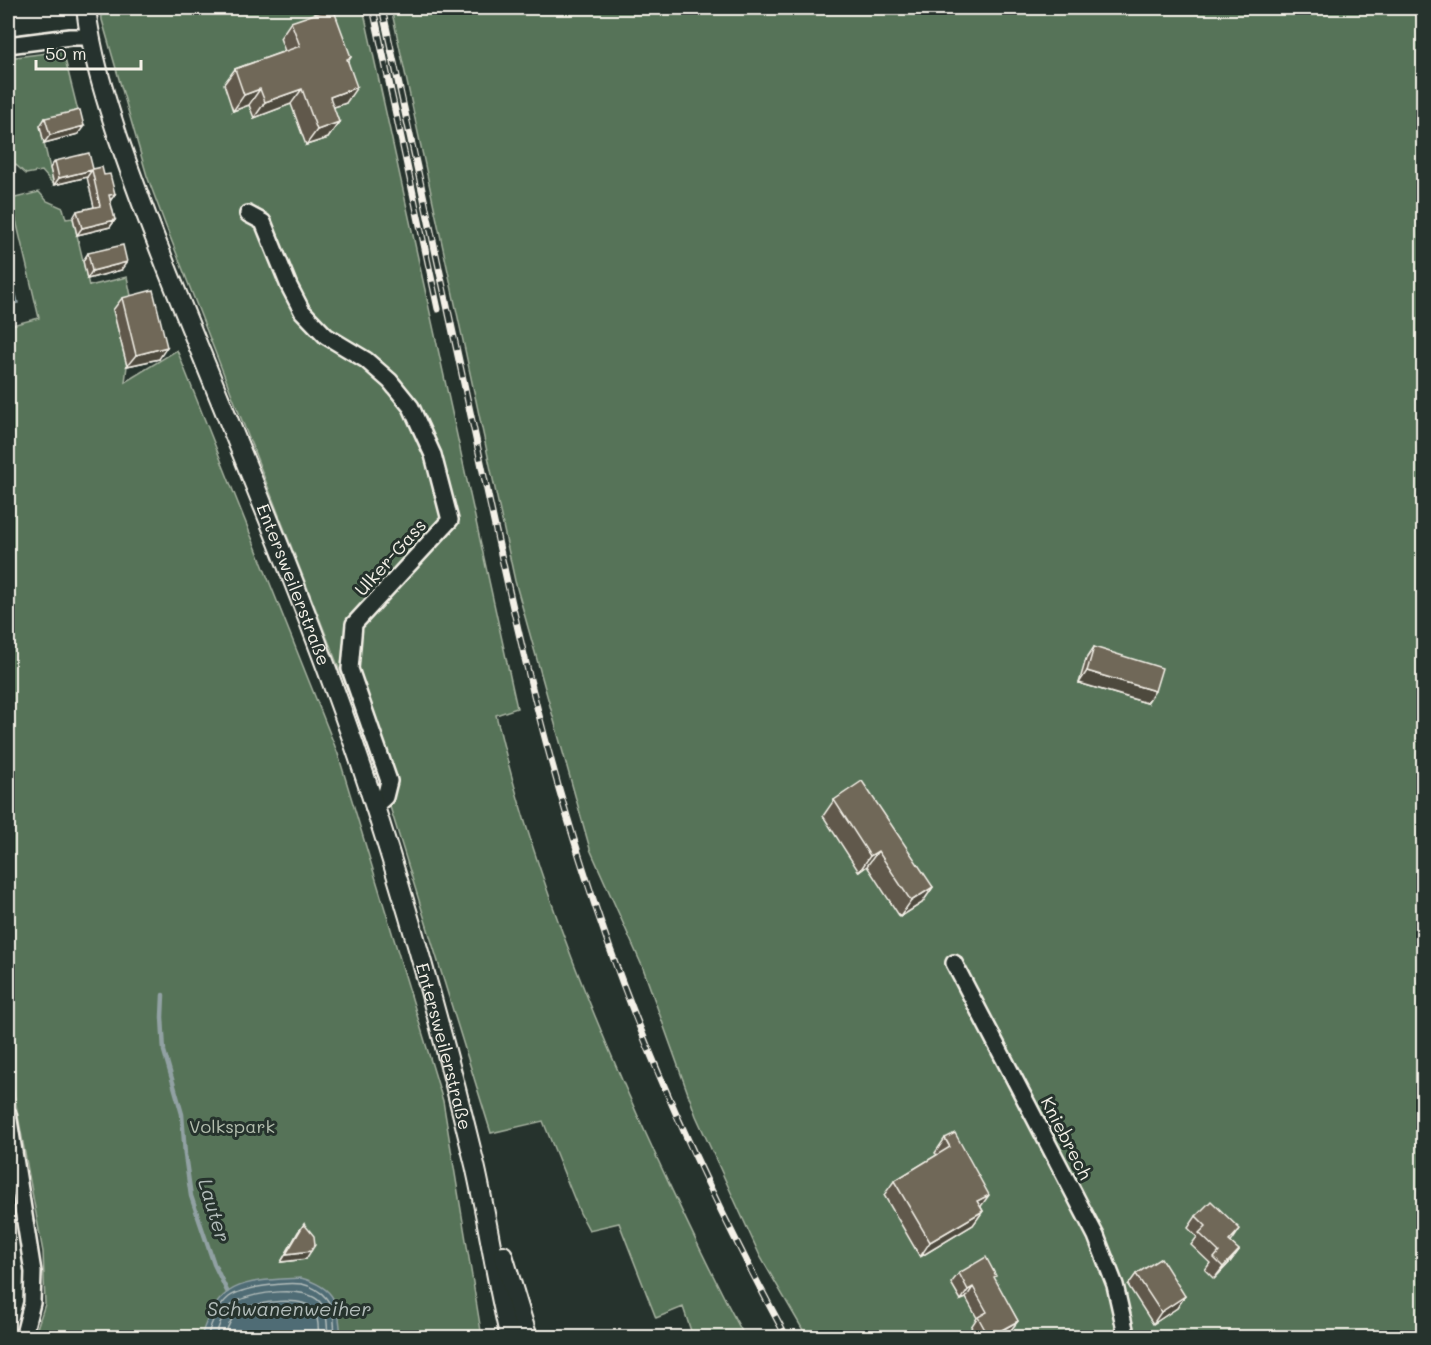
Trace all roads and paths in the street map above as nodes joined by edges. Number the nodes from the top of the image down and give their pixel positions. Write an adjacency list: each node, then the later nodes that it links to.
1 (86, 8): 2 (main road, Entersweilerstraße)
2 (89, 37): 3 (street); 5 (main road, Entersweilerstraße)
3 (8, 45)
4 (248, 214): 5 (street, Ulker-Gass)
5 (374, 807): 8 (main road, Entersweilerstraße)
6 (954, 963): 12 (street, Kniebrech)
7 (8, 1114): 9 (street)
8 (476, 1170): 10 (main road, Entersweilerstraße); 11 (main road, Entersweilerstraße)
9 (23, 1338)
10 (510, 1338)
11 (528, 1338)
12 (1127, 1338)

